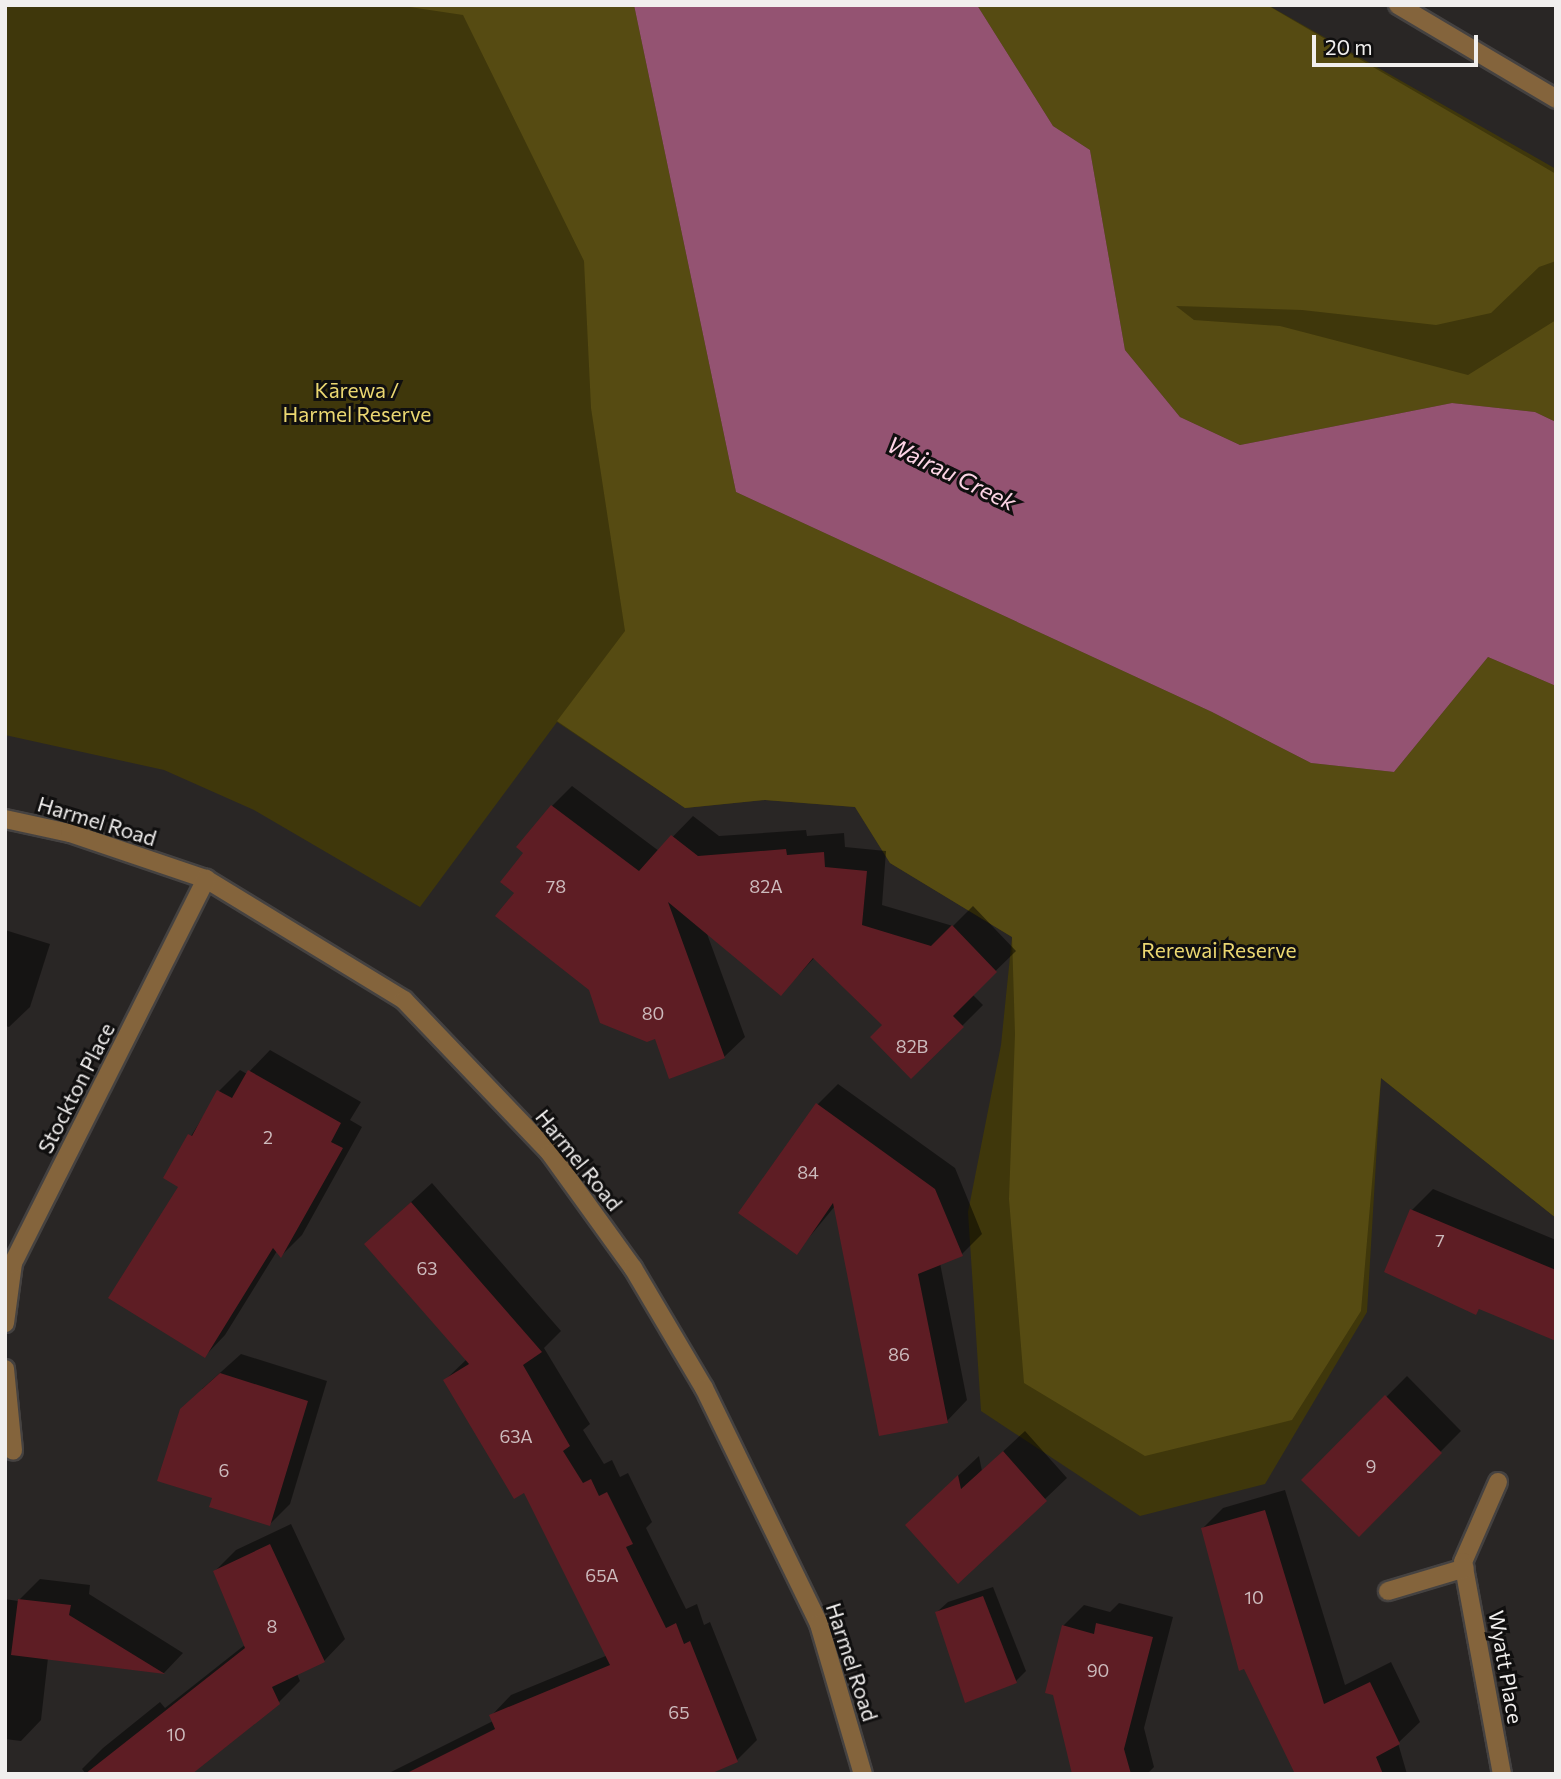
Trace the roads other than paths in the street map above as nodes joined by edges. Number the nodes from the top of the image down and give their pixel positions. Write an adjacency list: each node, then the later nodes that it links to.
1 (1398, 5): 2 (street)
2 (1556, 99)
3 (5, 819): 4 (street, Harmel Road)
4 (206, 879): 5 (street, Stockton Place); 11 (street, Harmel Road)
5 (5, 1323)
6 (5, 1369): 7 (street)
7 (13, 1451)
8 (1498, 1482): 9 (street)
9 (1465, 1567): 10 (street); 12 (street, Wyatt Place)
10 (1388, 1591)
11 (863, 1774)
12 (1502, 1774)

